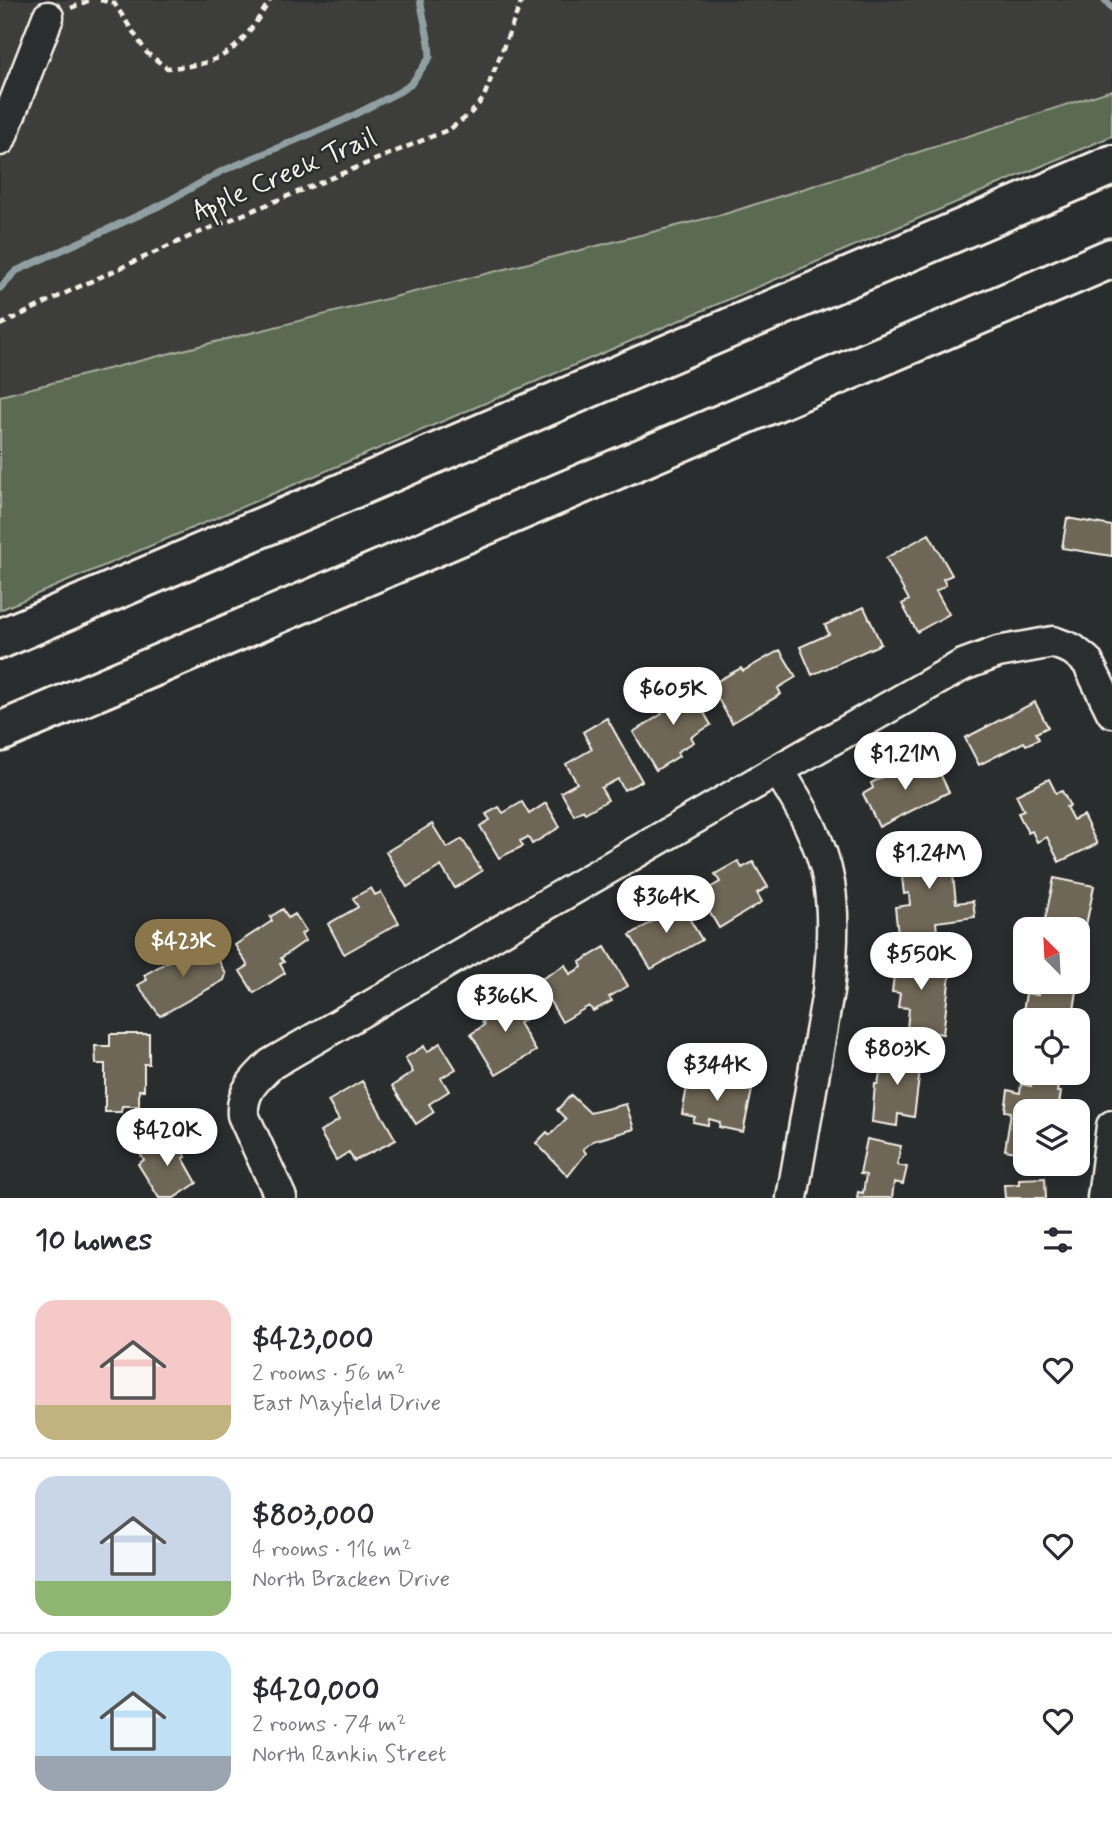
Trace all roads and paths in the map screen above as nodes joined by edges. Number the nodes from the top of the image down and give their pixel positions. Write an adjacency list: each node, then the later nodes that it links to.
1 (100, 0): 2 (path)
2 (270, 0)
3 (522, 0): 8 (path, Apple Creek Trail)
4 (48, 18): 5 (street)
5 (0, 140)
6 (1112, 165): 9 (highway)
7 (1112, 258): 11 (highway)
8 (0, 325)
9 (0, 639)
10 (1112, 712): 12 (street)
11 (0, 732)
12 (778, 769): 14 (street); 15 (street)
13 (1112, 1126): 16 (street)
14 (281, 1198)
15 (792, 1198)
16 (1103, 1198)

